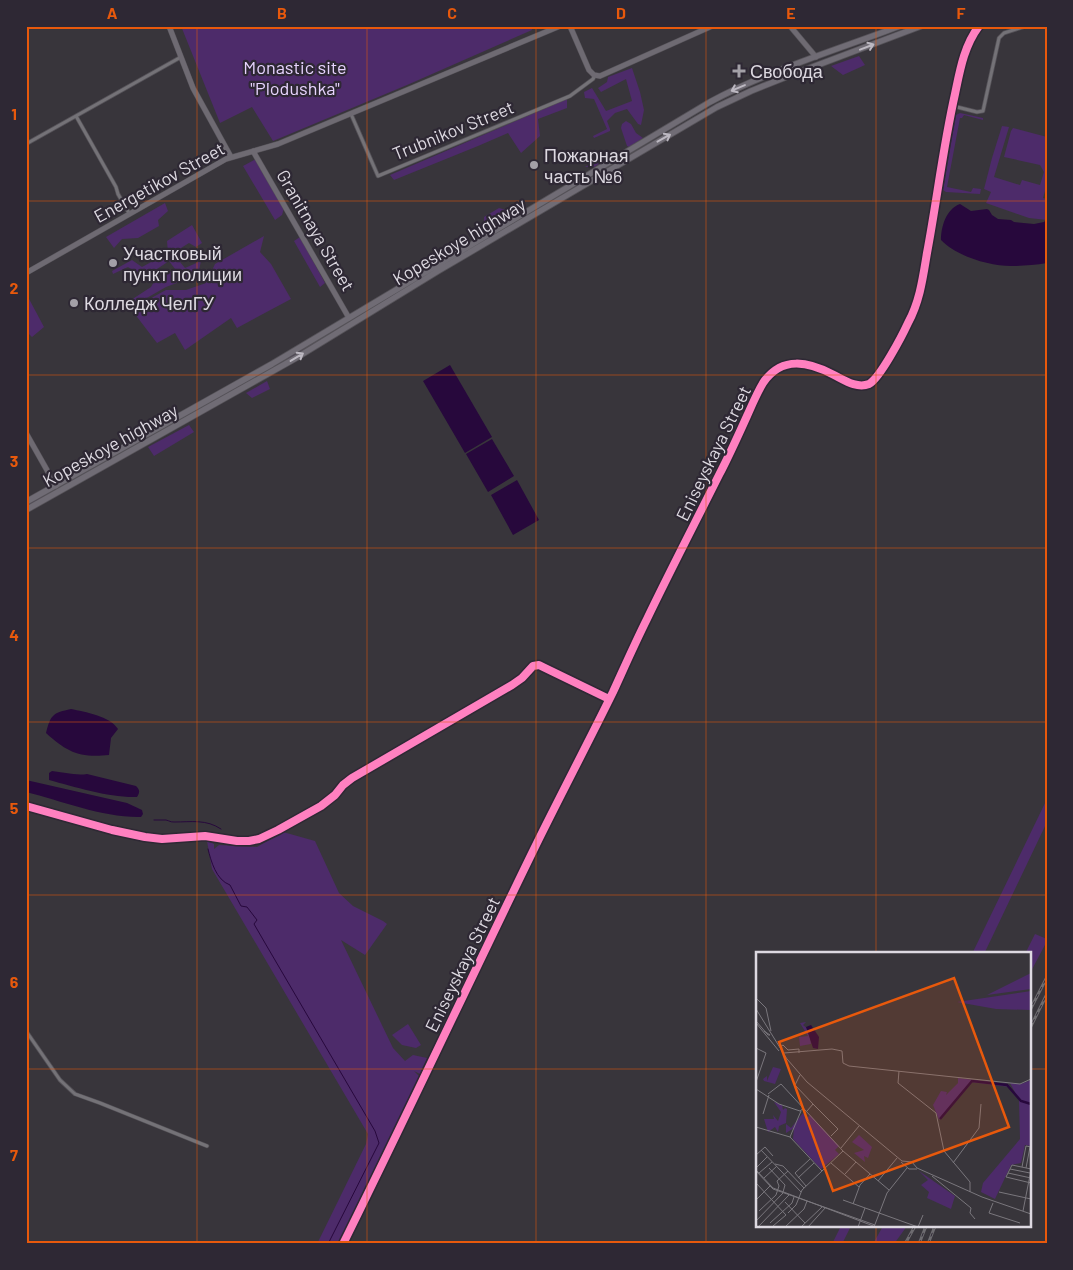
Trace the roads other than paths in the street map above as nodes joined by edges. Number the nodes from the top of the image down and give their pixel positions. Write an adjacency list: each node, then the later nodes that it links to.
1 (168, 26): 12 (street)
2 (560, 26): 17 (street, Energetikov Street)
3 (570, 26): 15 (street)
4 (712, 26): 15 (street, Trubnikov Street)
5 (790, 26): 13 (street)
6 (900, 26): 13 (main road, Kopeskoye highway)
7 (921, 26): 14 (main road, Kopeskoye highway, one-way to 7)
8 (981, 26): 10 (street, Eniseyskaya Street); 11 (street, Eniseyskaya Street)
9 (1026, 26): 16 (street)
10 (975, 29): 11 (street, Eniseyskaya Street)
11 (971, 39): 16 (street, Eniseyskaya Street)
12 (181, 57): 18 (street); 21 (street)
13 (816, 58): 14 (main road); 22 (main road, Kopeskoye highway, one-way to 22)
14 (821, 64): 22 (main road, Kopeskoye highway, one-way to 14)
15 (596, 76): 17 (street, Trubnikov Street)
16 (952, 106): 30 (street, Eniseyskaya Street)
17 (350, 113): 20 (street, Energetikov Street)
18 (76, 116): 19 (street); 23 (street)
19 (26, 144)
20 (253, 151): 21 (street, Energetikov Street); 25 (street, Granitnaya Street)
21 (230, 157): 23 (street, Energetikov Street)
22 (545, 204): 25 (main road, Kopeskoye highway)
23 (129, 214): 24 (street, Energetikov Street)
24 (26, 273)
25 (350, 320): 27 (main road, Kopeskoye highway); 29 (main road, Kopeskoye highway, one-way to 25)
26 (26, 433): 27 (street)
27 (56, 486): 28 (main road, Kopeskoye highway)
28 (26, 502)
29 (26, 510)
30 (609, 699): 31 (street); 34 (street, Eniseyskaya Street)
31 (26, 806)
32 (26, 1030): 33 (street)
33 (207, 1146)
34 (343, 1244)

